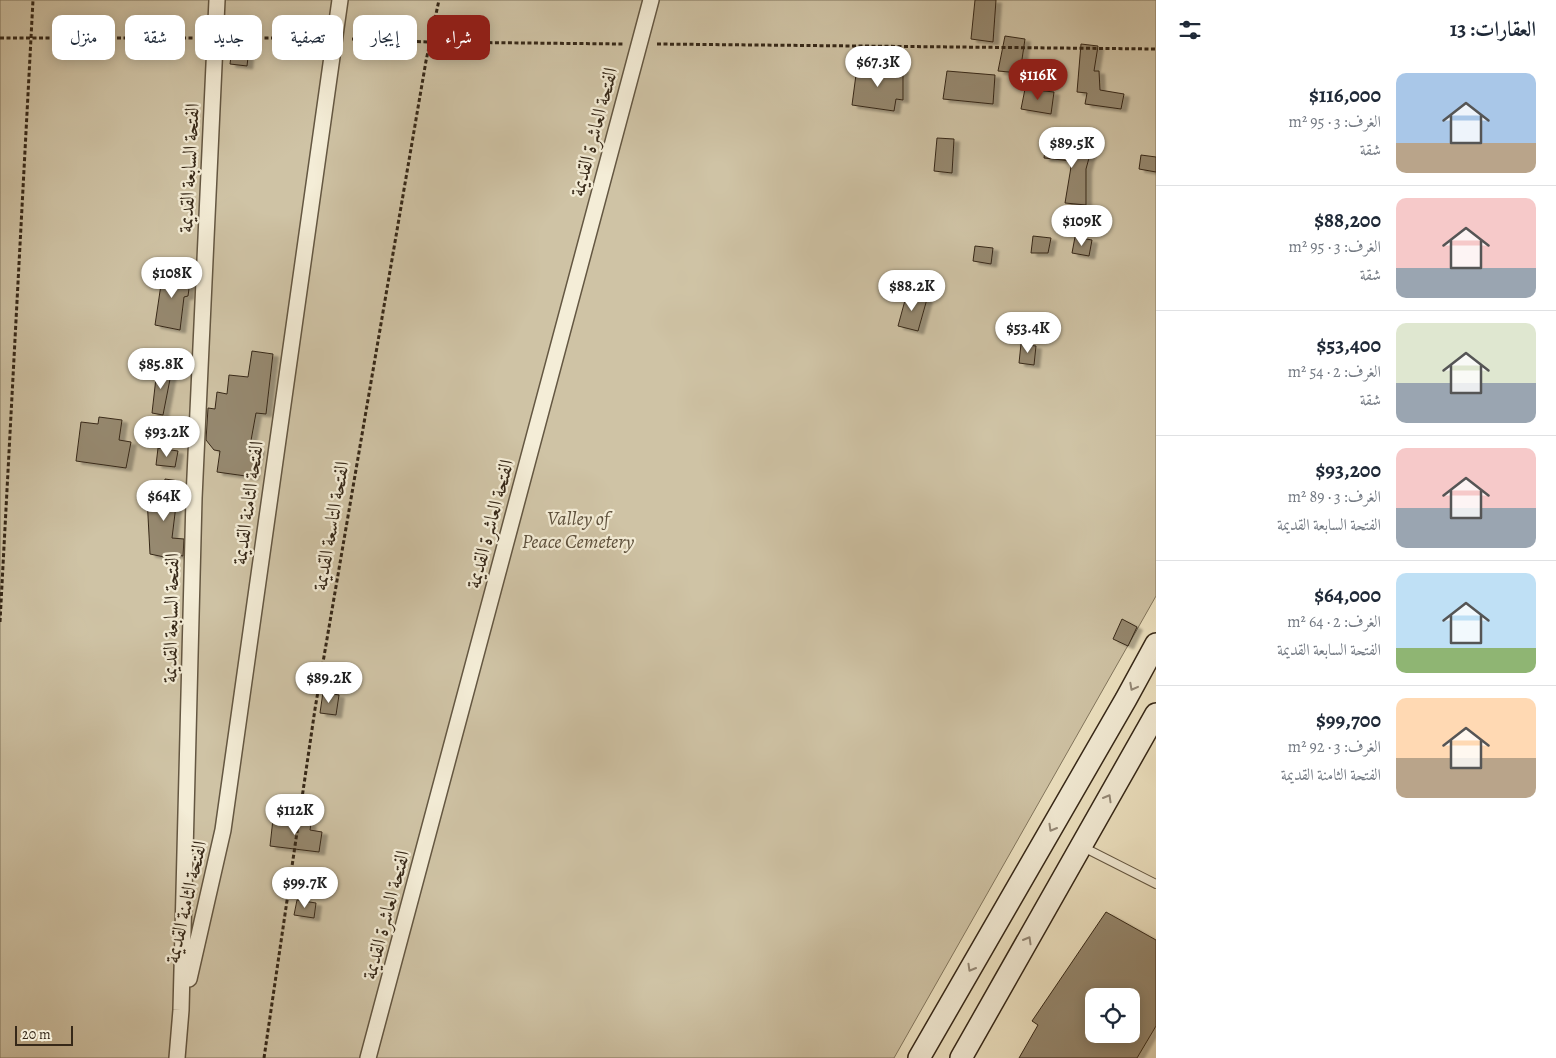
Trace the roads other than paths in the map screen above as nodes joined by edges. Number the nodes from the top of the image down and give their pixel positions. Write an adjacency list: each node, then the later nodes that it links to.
1 (217, 0): 8 (street, الفتحة السابعة القديمة)
2 (340, 0): 8 (street, الفتحة الثامنة القديمة)
3 (651, 0): 10 (street, الفتحة العاشرة القديمة)
4 (1156, 644): 11 (main road, one-way to 11)
5 (1156, 714): 6 (main road, one-way to 5)
6 (1081, 846): 7 (lane); 12 (main road, one-way to 6)
7 (1156, 884)
8 (181, 1010): 9 (street, الفتحة السابعة القديمة)
9 (177, 1058)
10 (368, 1058)
11 (919, 1058)
12 (961, 1058)

